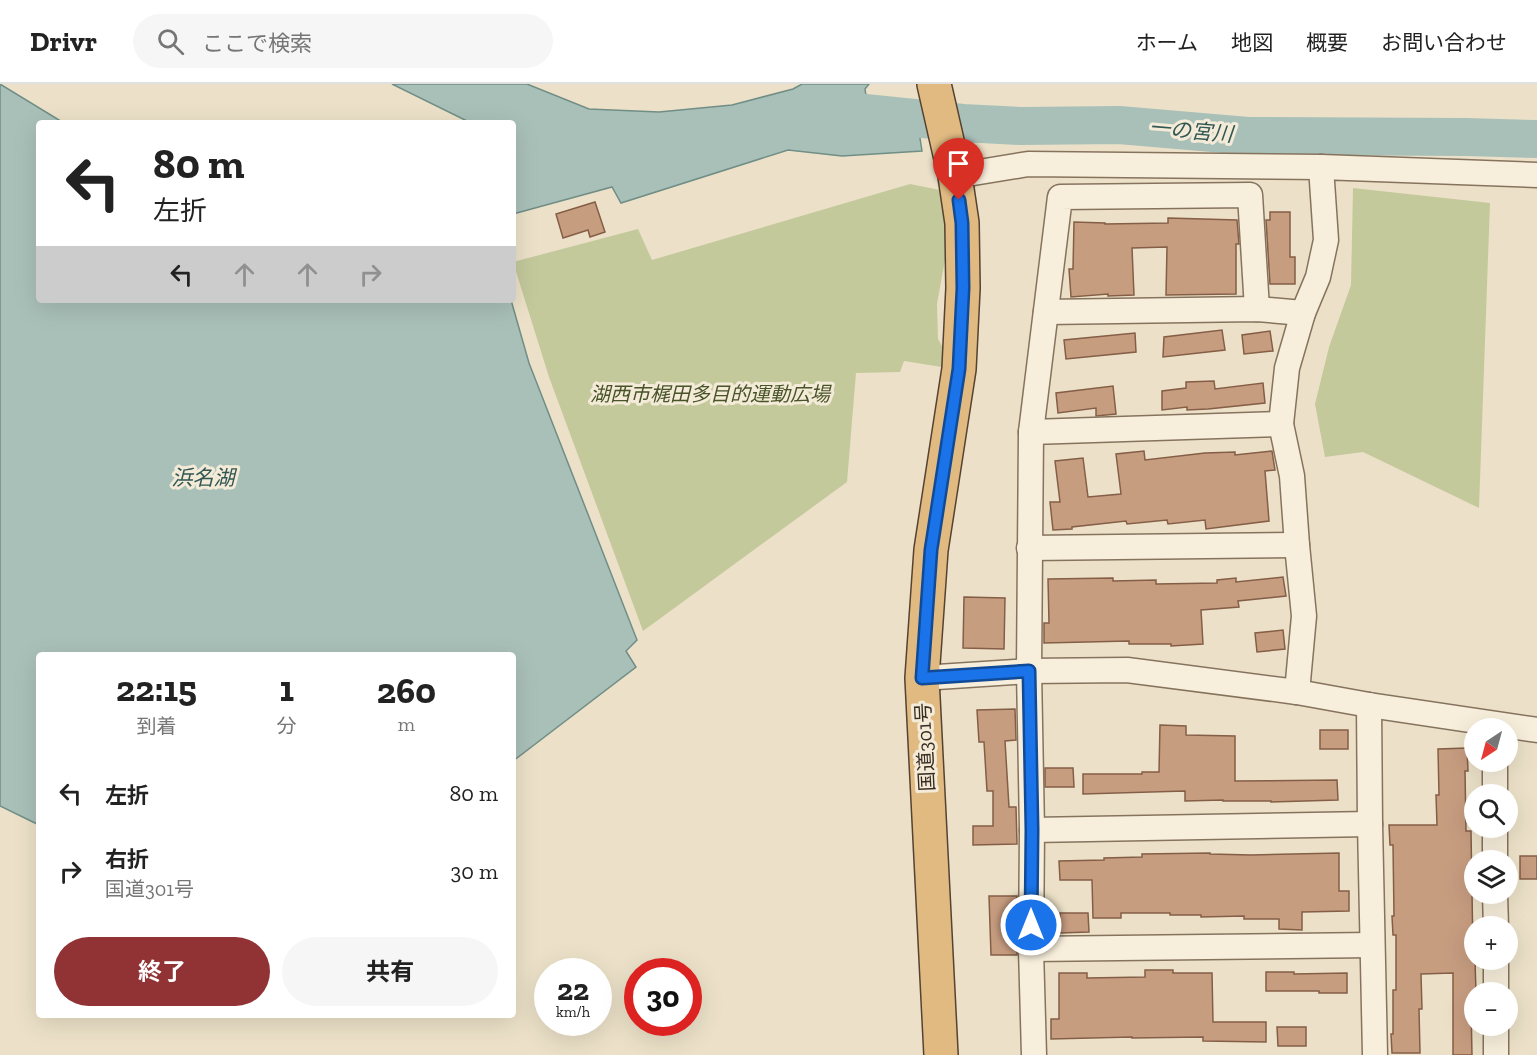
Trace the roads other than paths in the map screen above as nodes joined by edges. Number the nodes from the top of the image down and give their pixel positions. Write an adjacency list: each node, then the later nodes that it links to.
1 (936, 92): 3 (highway, 国道301号)
2 (1321, 167): 3 (street); 4 (street); 7 (street)
3 (968, 168): 13 (highway, 国道301号)
4 (1537, 175)
5 (1257, 309): 6 (street); 6 (street); 7 (street)
6 (1047, 312): 9 (street)
7 (1303, 314): 8 (street)
8 (1281, 424): 9 (street); 10 (street)
9 (1031, 432): 11 (street)
10 (1297, 545): 11 (street); 14 (street)
11 (1029, 548): 12 (street)
12 (1029, 671): 13 (street); 14 (street); 20 (street)
13 (922, 678): 24 (highway, 国道301号)
14 (1297, 692): 15 (street)
15 (1369, 705): 16 (street); 19 (street)
16 (1464, 721)
17 (1518, 728): 18 (street)
18 (1537, 730)
19 (1370, 824): 20 (street); 21 (street)
20 (1032, 830): 22 (street)
21 (1372, 945): 22 (street); 26 (street)
22 (1031, 949): 25 (street)
23 (1496, 1036): 27 (street)
24 (941, 1055)
25 (1034, 1055)
26 (1375, 1055)
27 (1496, 1055)

